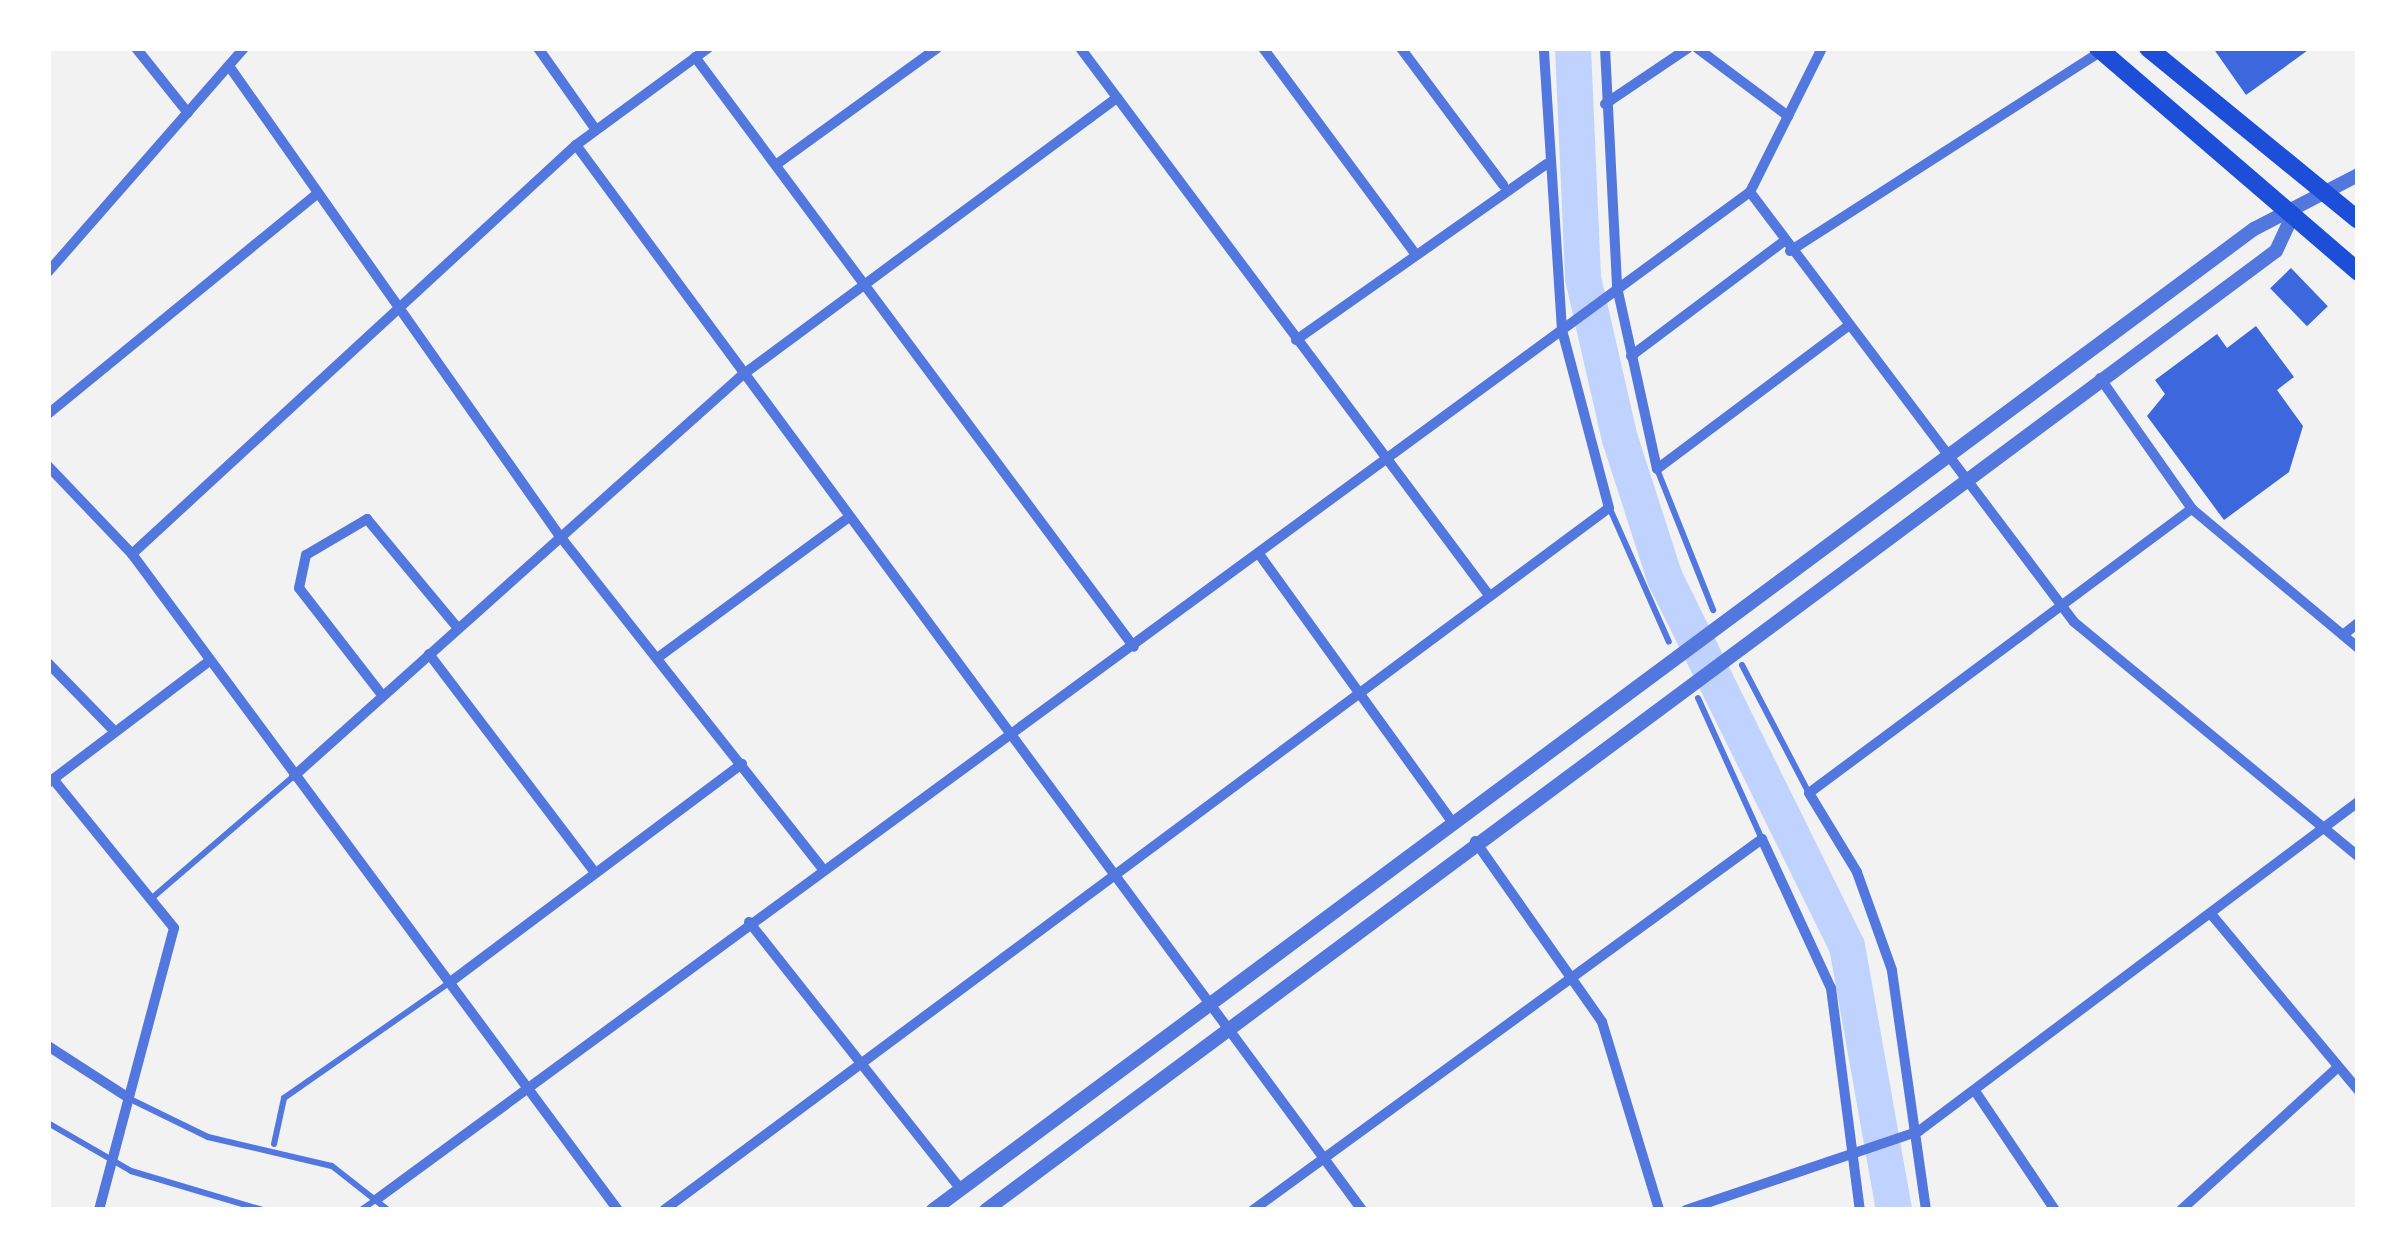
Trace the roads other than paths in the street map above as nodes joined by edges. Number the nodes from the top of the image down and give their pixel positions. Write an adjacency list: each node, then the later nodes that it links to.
1 (136, 48): 19 (street)
2 (244, 48): 16 (street)
3 (708, 48): 15 (street)
4 (938, 48): 23 (street)
5 (1080, 48): 17 (street)
6 (1262, 48): 33 (street)
7 (1401, 48): 26 (street)
8 (1544, 48): 24 (street)
9 (1605, 48): 18 (street)
10 (1692, 48): 18 (street); 20 (street)
11 (1822, 48): 20 (street)
12 (2148, 48): 29 (main road)
13 (542, 49): 21 (street)
14 (2100, 49): 30 (main road); 32 (street)
15 (695, 57): 21 (street); 23 (street)
16 (229, 66): 19 (street); 28 (street)
17 (1118, 98): 36 (street); 41 (street)
18 (1605, 104): 37 (street)
19 (188, 113): 34 (street)
20 (1788, 116): 27 (street)
21 (596, 130): 22 (street)
22 (576, 145): 38 (street); 43 (street)
23 (777, 164): 36 (street)
24 (1546, 164): 26 (street); 40 (street)
25 (2358, 175): 29 (street)
26 (1502, 185): 33 (street)
27 (1750, 192): 32 (street); 37 (street)
28 (317, 194): 38 (street); 45 (street)
29 (2328, 195): 30 (street); 31 (main road)
30 (2292, 217): 35 (main road); 44 (street); 46 (street)
31 (2358, 220)
32 (1787, 246): 39 (street); 42 (street)
33 (1414, 252): 41 (street)
34 (48, 272)
35 (2358, 272)
36 (866, 286): 43 (street); 63 (street)
37 (1616, 288): 40 (street); 42 (street)
38 (401, 317): 54 (street); 55 (street)
39 (1848, 326): 46 (street); 49 (street)
40 (1562, 329): 47 (street); 51 (street)
41 (1296, 340): 47 (street)
42 (1631, 356): 49 (street)
43 (741, 376): 53 (street); 54 (street)
44 (2100, 378): 50 (street); 52 (street)
45 (48, 414)
46 (1945, 454): 50 (street); 59 (street)
47 (1387, 460): 56 (street); 57 (street)
48 (48, 466): 55 (street)
49 (1657, 469): 59 (lane)
50 (1962, 479): 58 (street); 84 (street)
51 (1609, 508): 57 (street); 64 (lane)
52 (2192, 509): 58 (street); 62 (street)
53 (848, 518): 67 (street); 75 (street)
54 (559, 535): 61 (street); 67 (street)
55 (132, 554): 68 (street)
56 (1259, 554): 63 (street); 71 (street)
57 (1487, 594): 71 (street)
58 (2061, 607): 79 (street); 82 (street)
59 (1715, 618): 64 (street)
60 (2358, 623): 62 (street)
61 (458, 627): 66 (street); 72 (street)
62 (2343, 635): 65 (street)
63 (1134, 647): 75 (street)
64 (1674, 648): 81 (street)
65 (2358, 648)
66 (429, 653): 72 (street); 88 (street)
67 (660, 656): 76 (street)
68 (208, 662): 74 (street); 77 (street)
69 (48, 663): 74 (street)
70 (1742, 665): 79 (lane)
71 (1358, 690): 81 (street); 87 (street)
72 (382, 695): 77 (street)
73 (1698, 698): 83 (lane)
74 (115, 732): 78 (street)
75 (1011, 737): 86 (street); 87 (street)
76 (742, 764): 86 (street); 88 (street)
77 (294, 776): 89 (lane); 93 (street)
78 (51, 781): 89 (street)
79 (1809, 793): 104 (street)
80 (2358, 802): 82 (street)
81 (1454, 824): 94 (street)
82 (2322, 829): 85 (street); 90 (street)
83 (1762, 839): 92 (street); 106 (street)
84 (1475, 841): 92 (street); 95 (street)
85 (2358, 856)
86 (820, 866): 91 (street)
87 (1113, 872): 94 (street); 97 (street)
88 (595, 873): 93 (street)
89 (152, 898): 102 (street)
90 (2211, 914): 98 (street); 101 (street)
91 (749, 922): 97 (street); 99 (street)
92 (1571, 973): 107 (street); 122 (street)
93 (449, 983): 99 (street); 105 (lane)
94 (1210, 1002): 95 (street); 109 (street)
95 (1228, 1029): 107 (street); 119 (street)
96 (48, 1046): 102 (street)
97 (859, 1063): 109 (street); 117 (street)
98 (2338, 1067): 100 (street); 111 (street)
99 (526, 1086): 110 (street); 116 (street)
100 (2358, 1090)
101 (1975, 1091): 104 (street); 126 (street)
102 (127, 1097): 105 (lane); 108 (street)
103 (48, 1123): 108 (lane)
104 (1919, 1131): 106 (street); 125 (street)
105 (274, 1145): 110 (lane)
106 (1855, 1153): 123 (street); 124 (street)
107 (1324, 1158): 120 (street); 121 (street)
108 (116, 1162): 112 (lane); 113 (street)
109 (962, 1189): 118 (street)
110 (377, 1198): 114 (lane); 115 (lane)
111 (2186, 1208)
112 (259, 1209)
113 (99, 1210)
114 (362, 1210)
115 (388, 1210)
116 (618, 1210)
117 (664, 1210)
118 (933, 1210)
119 (986, 1210)
120 (1253, 1210)
121 (1362, 1210)
122 (1659, 1210)
123 (1686, 1210)
124 (1860, 1210)
125 (1926, 1210)
126 (2055, 1210)

